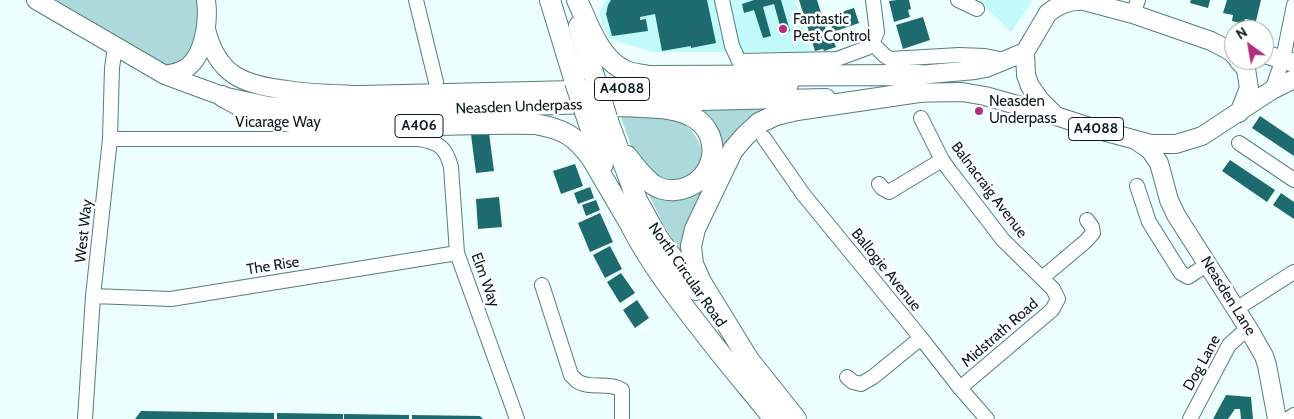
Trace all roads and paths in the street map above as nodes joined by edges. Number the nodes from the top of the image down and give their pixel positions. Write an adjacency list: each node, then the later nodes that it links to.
1 (36, 0): 17 (main road, Neasden Underpass)
2 (51, 0): 17 (main road)
3 (207, 0): 18 (main road)
4 (416, 0): 32 (street)
5 (538, 0): 26 (highway)
6 (550, 0): 26 (highway, North Circular Road / A406)
7 (572, 0): 38 (highway, North Circular Road / A406, bridge)
8 (577, 0): 33 (highway)
9 (722, 0): 20 (street)
10 (873, 0): 20 (street)
11 (958, 0): 16 (street)
12 (1078, 0): 14 (main road); 15 (main road)
13 (1294, 5): 28 (street)
14 (1049, 6): 24 (main road)
15 (1136, 7): 19 (main road)
16 (977, 9)
17 (64, 16): 22 (main road, Neasden Underpass)
18 (206, 28): 30 (main road); 33 (main road, Neasden Underpass / A4088)
19 (1211, 41): 21 (main road); 23 (main road)
20 (872, 43): 27 (street)
21 (1224, 44)
22 (115, 46): 30 (main road, Neasden Underpass); 42 (street, West Way)
23 (1224, 48)
24 (1025, 52): 27 (main road, Neasden Underpass / A4088); 37 (main road, A4088)
25 (1274, 57): 28 (main road)
26 (567, 59): 38 (highway, North Circular Road / A406, bridge)
27 (1005, 60): 33 (main road, Neasden Underpass / A4088)
28 (1288, 61): 34 (street)
29 (1246, 70): 36 (main road)
30 (165, 75): 35 (main road, Neasden Underpass / A4088)
31 (1294, 79): 34 (main road, A4088)
32 (436, 82)
33 (919, 84): 37 (main road, Neasden Underpass / A4088); 38 (main road, Neasden Underpass / A4088); 63 (highway, A406)
34 (1272, 90): 36 (main road, A4088)
35 (222, 96): 38 (main road, Neasden Underpass / A4088); 52 (highway, A406)
36 (1238, 113): 40 (main road, A4088)
37 (1056, 116): 43 (main road, A4088)
38 (599, 118): 38 (highway, A406); 52 (highway, North Circular Road / A406); 63 (highway, North Circular Road / A406)
39 (921, 118): 46 (street, Balnacraig Avenue)
40 (1202, 136): 43 (main road, A4088); 47 (main road)
41 (764, 138): 62 (street, Ballogie Avenue)
42 (110, 139): 45 (street, Vicarage Way); 58 (street, West Way)
43 (1137, 140): 47 (main road, Neasden Lane)
44 (1239, 143): 48 (street)
45 (444, 148): 53 (street, Elm Way)
46 (942, 160): 49 (street); 56 (street, Balnacraig Avenue)
47 (1164, 179): 54 (main road, Neasden Lane)
48 (1294, 180)
49 (878, 184)
50 (1137, 186): 54 (street)
51 (1087, 220): 56 (street)
52 (632, 229): 70 (highway, North Circular Road / A406)
53 (457, 253): 58 (street, The Rise); 68 (street, Elm Way)
54 (1208, 264): 60 (main road, Neasden Lane)
55 (1294, 272): 60 (street)
56 (1042, 278): 59 (street, Balnacraig Avenue)
57 (542, 285): 69 (street)
58 (93, 296): 67 (street, West Way)
59 (1058, 299): 65 (street, Midstrath Road)
60 (1236, 309): 61 (main road, Neasden Lane)
61 (1248, 328): 73 (street, Dog Lane); 74 (main road, Neasden Lane)
62 (921, 338): 64 (street); 65 (street, Ballogie Avenue)
63 (752, 364): 71 (highway, North Circular Road / A406)
64 (848, 377)
65 (960, 388): 72 (street, Ballogie Avenue)
66 (1294, 415): 75 (street)
67 (85, 419)
68 (517, 419)
69 (622, 419)
70 (774, 419)
71 (796, 419)
72 (987, 419)
73 (1190, 419)
74 (1277, 419)
75 (1288, 419)

